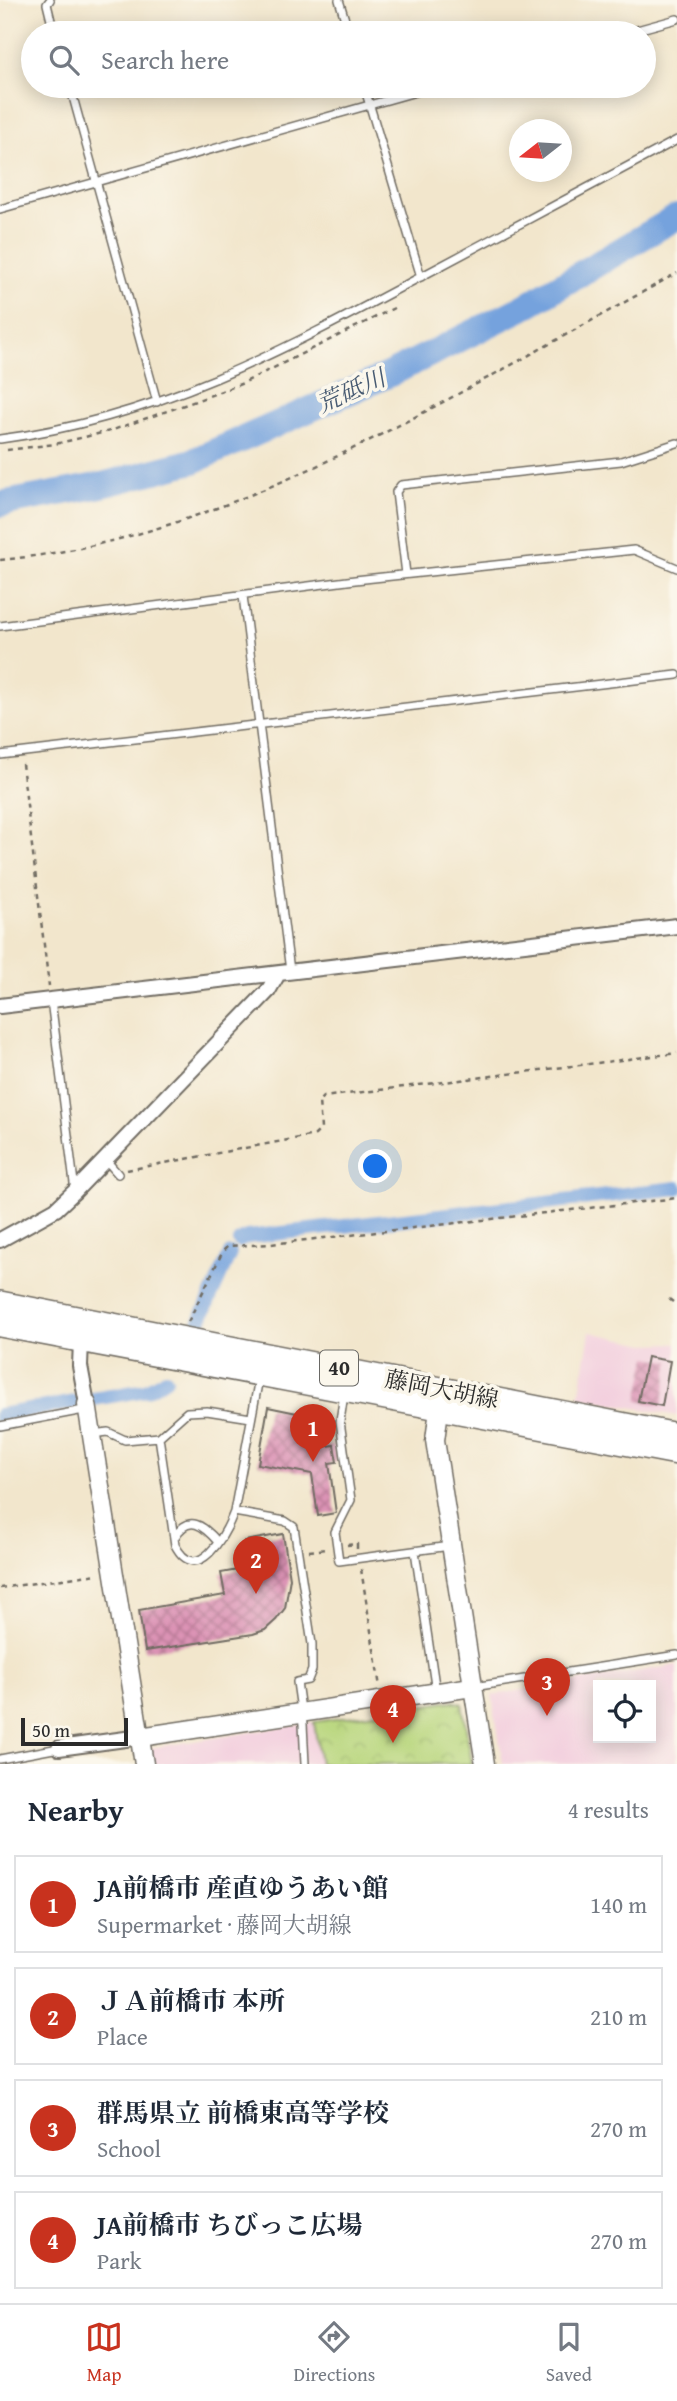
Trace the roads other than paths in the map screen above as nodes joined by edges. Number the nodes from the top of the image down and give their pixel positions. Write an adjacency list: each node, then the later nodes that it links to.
1 (50, 0): 4 (lane)
2 (339, 0): 5 (lane)
3 (677, 19): 6 (lane)
4 (51, 21)
5 (345, 21)
6 (656, 25)
7 (73, 98): 12 (lane)
8 (368, 98): 10 (lane)
9 (392, 98): 10 (lane)
10 (370, 104): 12 (lane); 14 (lane)
11 (677, 140): 14 (lane)
12 (98, 182): 13 (lane); 15 (lane)
13 (0, 209)
14 (421, 277): 15 (lane)
15 (158, 402): 16 (lane)
16 (0, 439)
17 (677, 443): 19 (lane)
18 (677, 568): 19 (lane)
19 (405, 574): 20 (lane)
20 (243, 596): 21 (lane); 23 (lane)
21 (0, 626)
22 (677, 675): 23 (lane)
23 (260, 724): 24 (lane); 26 (lane)
24 (0, 755)
25 (677, 926): 26 (street)
26 (284, 972): 27 (street); 29 (street)
27 (51, 1000): 28 (street); 31 (lane)
28 (0, 1006)
29 (106, 1160): 30 (lane); 31 (street)
30 (118, 1174)
31 (75, 1191): 32 (street)
32 (0, 1240)
33 (0, 1303): 38 (main road, 藤岡大胡線 / 40)
34 (0, 1325): 35 (main road, 藤岡大胡線 / 40)
35 (81, 1341): 36 (main road, 藤岡大胡線 / 40); 39 (street)
36 (260, 1374): 37 (main road, 藤岡大胡線 / 40); 40 (lane)
37 (345, 1390): 38 (main road, 藤岡大胡線 / 40); 49 (lane)
38 (440, 1398): 43 (main road, 藤岡大胡線 / 40); 48 (street)
39 (87, 1403): 41 (lane); 42 (street)
40 (251, 1418): 44 (lane); 45 (lane)
41 (0, 1426)
42 (92, 1434): 44 (lane); 54 (street)
43 (677, 1436)
44 (159, 1437): 46 (lane)
45 (234, 1512): 47 (lane); 53 (lane)
46 (174, 1537): 47 (lane); 47 (lane)
47 (218, 1542)
48 (450, 1546): 49 (lane); 51 (street)
49 (415, 1550): 52 (lane)
50 (677, 1655): 51 (lane)
51 (472, 1687): 52 (street); 59 (street)
52 (436, 1692): 53 (street)
53 (302, 1712): 54 (street); 58 (lane)
54 (140, 1737): 55 (street); 57 (street)
55 (59, 1748): 56 (lane)
56 (0, 1759)
57 (144, 1764)
58 (305, 1764)
59 (485, 1764)

